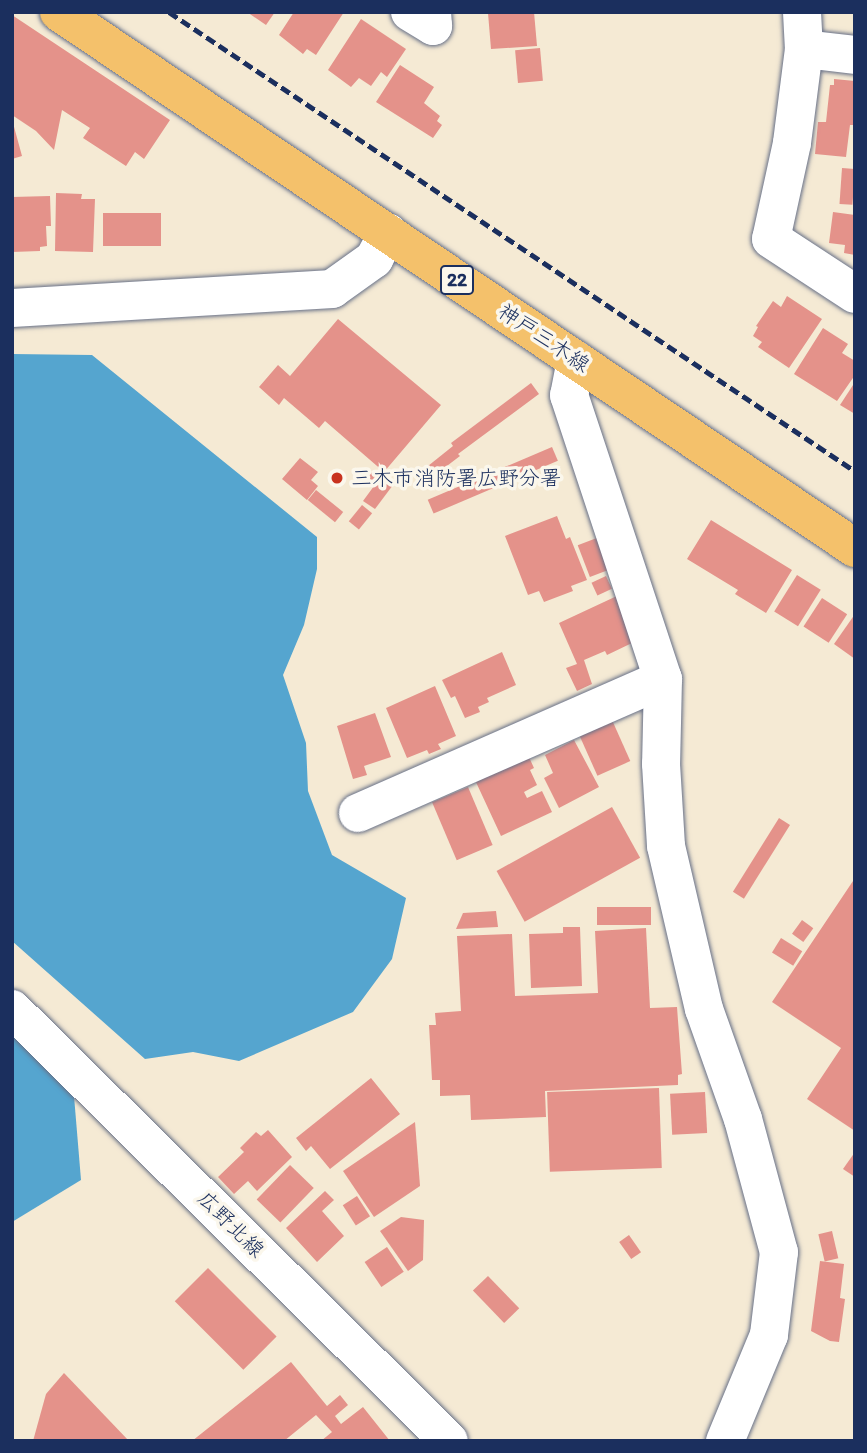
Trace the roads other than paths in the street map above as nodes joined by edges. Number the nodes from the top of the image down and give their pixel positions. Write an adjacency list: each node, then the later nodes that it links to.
1 (59, 12): 6 (main road, 神戸三木線 / 22)
2 (411, 12): 3 (street)
3 (432, 12)
4 (803, 31): 5 (street); 7 (street)
5 (855, 55)
6 (388, 233): 8 (street); 9 (main road, 神戸三木線 / 22)
7 (855, 294)
8 (12, 308)
9 (576, 360): 10 (main road, 神戸三木線 / 22); 11 (street)
10 (855, 548)
11 (663, 679): 12 (street); 15 (street)
12 (358, 813)
13 (12, 1009): 14 (street, 広野北線)
14 (449, 1441)
15 (724, 1441)

